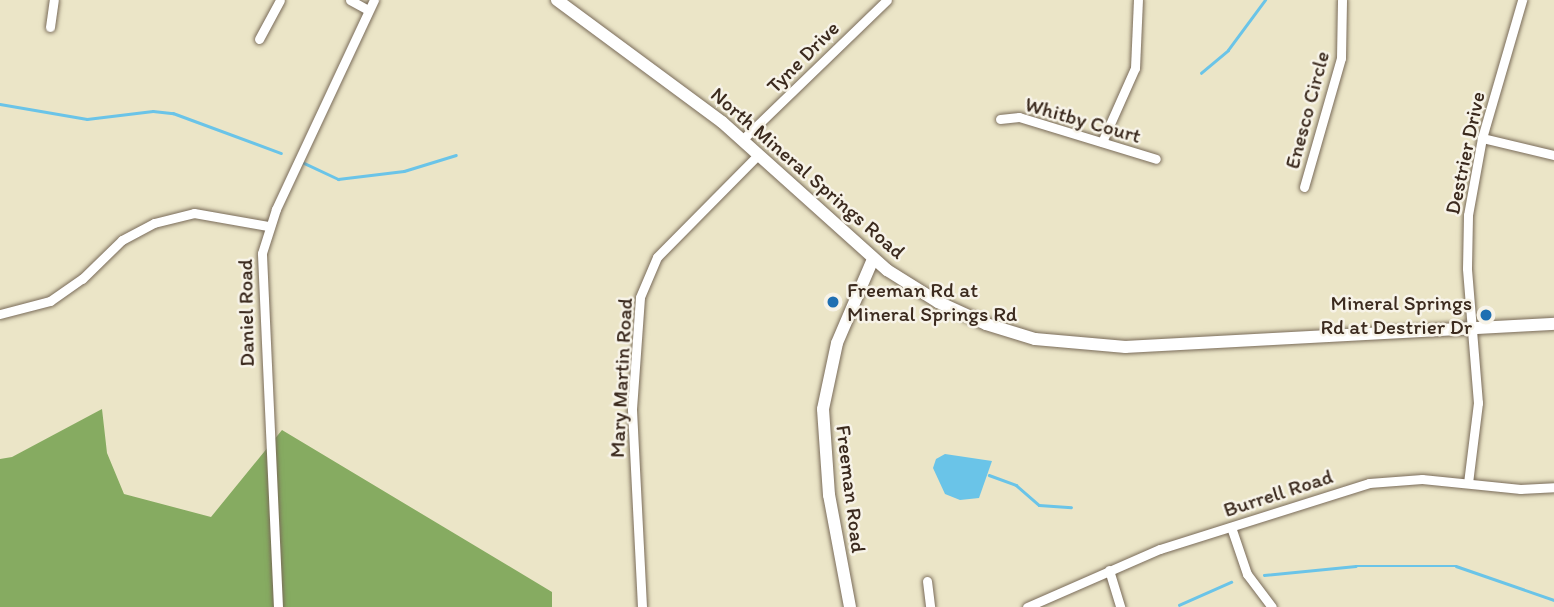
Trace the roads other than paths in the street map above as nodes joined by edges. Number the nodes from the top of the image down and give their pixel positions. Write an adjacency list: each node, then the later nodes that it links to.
1 (54, 0): 11 (street)
2 (280, 0): 12 (street)
3 (350, 0): 10 (street)
4 (374, 0): 10 (street, Daniel Road)
5 (558, 0): 15 (street, North Mineral Springs Road)
6 (887, 0): 15 (street, Tyne Drive)
7 (1138, 0): 16 (street)
8 (1342, 0): 20 (street, Enesco Circle)
9 (1522, 0): 14 (street, Destrier Drive)
10 (368, 10): 21 (street, Daniel Road)
11 (50, 27)
12 (259, 39)
13 (1000, 119): 16 (street, Whitby Court)
14 (1482, 138): 18 (street); 25 (street, Destrier Drive)
15 (743, 139): 17 (street, North Mineral Springs Road)
16 (1102, 142): 19 (street, Whitby Court)
17 (759, 154): 22 (street, North Mineral Springs Road); 32 (street, Mary Martin Road)
18 (1554, 155)
19 (1156, 159)
20 (1304, 187)
21 (268, 226): 23 (street); 31 (street, Daniel Road)
22 (873, 259): 25 (street, North Mineral Springs Road); 33 (street, Freeman Road)
23 (0, 314)
24 (1554, 324): 25 (street, North Mineral Springs Road)
25 (1473, 328): 26 (street, Destrier Drive)
26 (1468, 483): 27 (street, Burrell Road); 28 (street, Burrell Road)
27 (1554, 487)
28 (1231, 527): 29 (street, Burrell Road); 37 (street)
29 (1109, 570): 35 (street, Burrell Road); 36 (street)
30 (927, 581): 34 (street)
31 (278, 607)
32 (642, 607)
33 (850, 607)
34 (930, 607)
35 (1027, 607)
36 (1120, 607)
37 (1272, 607)

